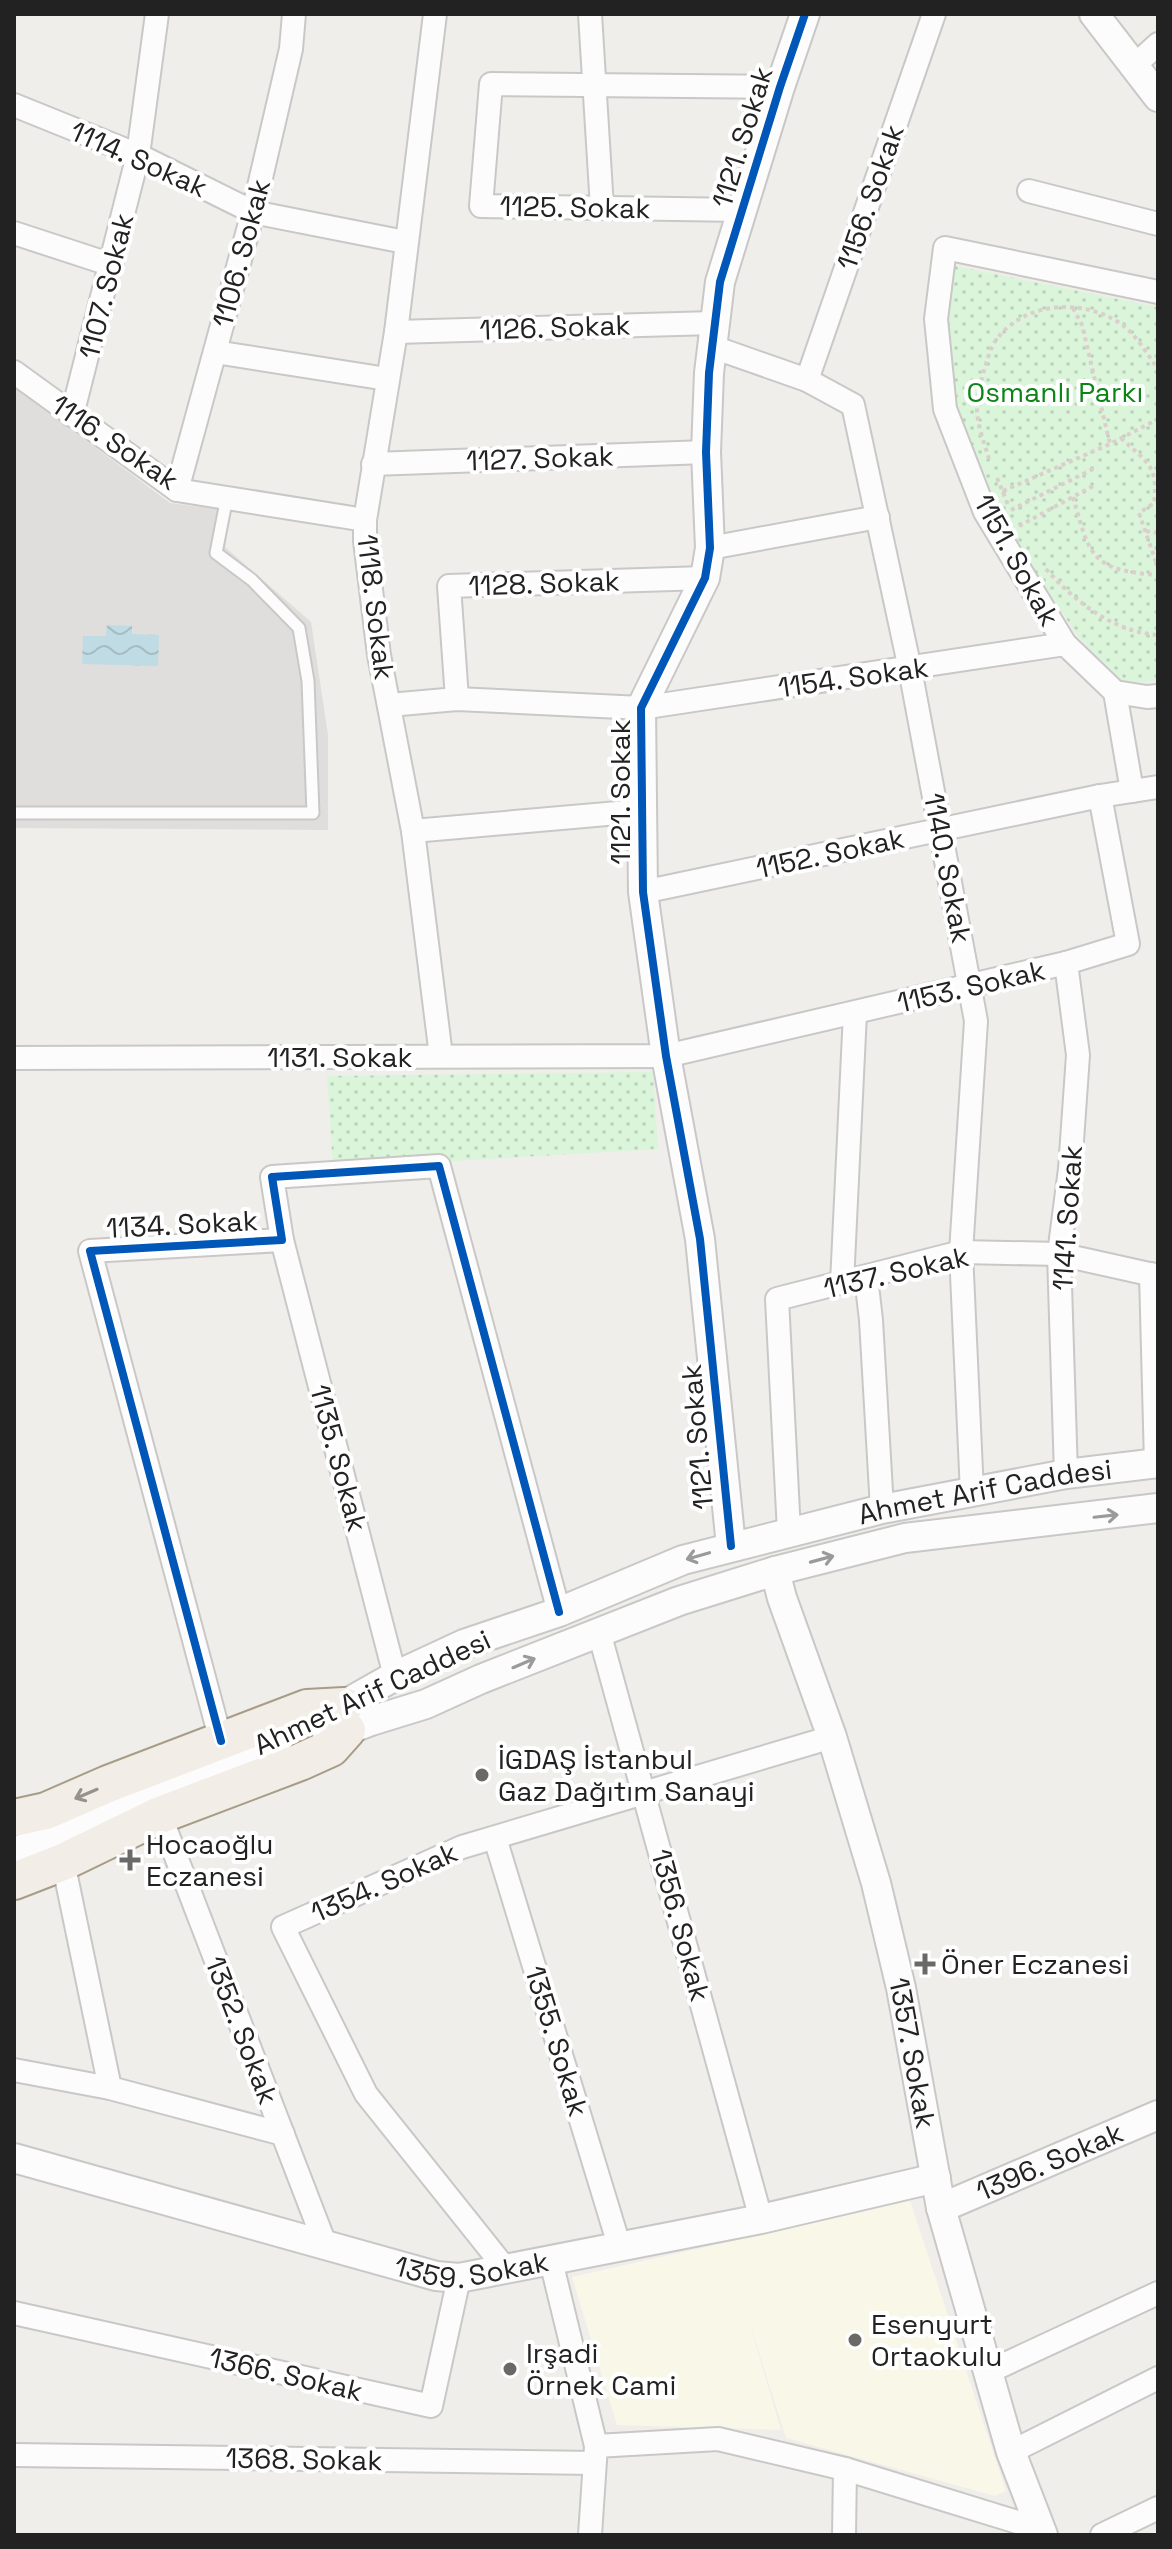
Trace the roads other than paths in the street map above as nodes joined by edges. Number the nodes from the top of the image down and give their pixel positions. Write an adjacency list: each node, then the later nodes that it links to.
1 (157, 14): 14 (street, 1107. Sokak)
2 (294, 14): 18 (street, 1106. Sokak)
3 (435, 14): 21 (street, 1118. Sokak)
4 (590, 14): 10 (street)
5 (805, 14): 11 (street, 1121. Sokak)
6 (934, 14): 29 (street, 1156. Sokak)
7 (1094, 14): 9 (street)
8 (1158, 44): 9 (street)
9 (1134, 66): 12 (street)
10 (594, 85): 11 (street); 16 (street); 16 (street, 1125. Sokak)
11 (780, 87): 17 (street, 1121. Sokak)
12 (1158, 97)
13 (14, 105): 14 (street, 1114. Sokak)
14 (138, 155): 18 (street, 1114. Sokak); 22 (street, 1107. Sokak)
15 (1029, 191): 19 (street)
16 (602, 208): 17 (street, 1125. Sokak)
17 (743, 210): 25 (street, 1121. Sokak)
18 (253, 212): 21 (street, 1114. Sokak); 26 (street, 1106. Sokak)
19 (1158, 224)
20 (14, 233): 22 (street)
21 (405, 242): 24 (street, 1118. Sokak)
22 (112, 265): 30 (street, 1107. Sokak)
23 (1158, 292): 39 (street, 1151. Sokak)
24 (396, 332): 25 (street, 1126. Sokak); 28 (street, 1118. Sokak)
25 (712, 334): 29 (street, 1140. Sokak); 31 (street, 1121. Sokak)
26 (215, 352): 28 (street); 33 (street, 1106. Sokak)
27 (14, 372): 30 (street, 1116. Sokak)
28 (387, 379): 32 (street, 1118. Sokak)
29 (807, 380): 35 (street, 1140. Sokak)
30 (72, 415): 33 (street, 1116. Sokak)
31 (706, 452): 32 (street, 1127. Sokak); 37 (street, 1121. Sokak)
32 (373, 464): 36 (street, 1118. Sokak)
33 (177, 490): 34 (street, 1116. Sokak)
34 (227, 497): 36 (street, 1116. Sokak); 50 (lane)
35 (878, 517): 37 (street); 40 (street, 1140. Sokak)
36 (365, 520): 44 (street, 1118. Sokak)
37 (710, 548): 38 (street, 1121. Sokak)
38 (705, 578): 43 (street, 1128. Sokak); 45 (street, 1121. Sokak)
39 (1065, 644): 40 (street, 1154. Sokak); 41 (street, 1151. Sokak)
40 (910, 669): 45 (street, 1154. Sokak); 51 (street, 1140. Sokak)
41 (1115, 692): 42 (street); 47 (street)
42 (1158, 696)
43 (457, 699): 44 (street, 1154. Sokak); 45 (street, 1154. Sokak)
44 (389, 705): 52 (street, 1118. Sokak)
45 (641, 708): 49 (street, 1121. Sokak)
46 (1158, 787): 47 (street, 1152. Sokak)
47 (1132, 791): 48 (street, 1152. Sokak)
48 (1100, 796): 51 (street, 1152. Sokak); 54 (street, 1153. Sokak)
49 (641, 811): 52 (street); 53 (street, 1121. Sokak)
50 (14, 813)
51 (939, 830): 53 (street, 1152. Sokak); 55 (street, 1140. Sokak)
52 (413, 831): 57 (street, 1118. Sokak)
53 (643, 892): 58 (street, 1121. Sokak)
54 (1066, 963): 55 (street, 1153. Sokak); 62 (street, 1141. Sokak)
55 (971, 985): 56 (street, 1153. Sokak); 61 (street, 1140. Sokak)
56 (855, 1013): 58 (street, 1153. Sokak); 65 (street)
57 (441, 1056): 58 (street, 1131. Sokak); 59 (street, 1131. Sokak)
58 (666, 1056): 73 (street, 1121. Sokak)
59 (14, 1058)
60 (282, 1240): 75 (street, 1134. Sokak); 78 (street, 1135. Sokak); 82 (street, 1134. Sokak)
61 (961, 1252): 62 (street, 1137. Sokak); 64 (street, 1137. Sokak); 68 (street, 1140. Sokak)
62 (1059, 1254): 63 (street, 1137. Sokak); 67 (street, 1141. Sokak)
63 (1154, 1275): 66 (street)
64 (866, 1277): 65 (street, 1137. Sokak); 70 (street)
65 (842, 1283): 72 (street, 1137. Sokak)
66 (1157, 1463): 67 (street, Ahmet Arif Caddesi)
67 (1066, 1474): 68 (street, Ahmet Arif Caddesi); 71 (street)
68 (972, 1493): 70 (street, Ahmet Arif Caddesi)
69 (1158, 1508): 71 (street, Ahmet Arif Caddesi, one-way to 69)
70 (882, 1509): 72 (street, Ahmet Arif Caddesi)
71 (1036, 1523): 74 (street, Ahmet Arif Caddesi, one-way to 71)
72 (789, 1532): 73 (street, Ahmet Arif Caddesi)
73 (731, 1546): 75 (street, Ahmet Arif Caddesi, one-way to 75)
74 (775, 1571): 76 (street, Ahmet Arif Caddesi); 81 (street, 1357. Sokak)
75 (559, 1612): 77 (street, Ahmet Arif Caddesi)
76 (599, 1632): 79 (street, Ahmet Arif Caddesi, one-way to 76); 83 (street, 1356. Sokak)
77 (464, 1644): 78 (street, Ahmet Arif Caddesi); 79 (street)
78 (395, 1676): 80 (street, Ahmet Arif Caddesi)
79 (481, 1679): 80 (street, Ahmet Arif Caddesi)
80 (345, 1718): 82 (main road); 84 (main road); 87 (street, Ahmet Arif Caddesi); 89 (street, Ahmet Arif Caddesi)
81 (832, 1737): 83 (street, 1354. Sokak); 96 (street, 1357. Sokak)
82 (221, 1741): 85 (main road, one-way to 85)
83 (645, 1793): 86 (street, 1354. Sokak); 98 (street, 1356. Sokak)
84 (160, 1815): 88 (main road); 94 (street, 1352. Sokak)
85 (14, 1818)
86 (495, 1838): 100 (street, 1355. Sokak); 102 (street, 1354. Sokak)
87 (14, 1852)
88 (63, 1862): 90 (main road); 92 (street)
89 (14, 1868)
90 (14, 1881)
91 (14, 2070): 92 (street)
92 (110, 2088): 94 (street)
93 (1158, 2115): 97 (street, 1396. Sokak)
94 (283, 2134): 99 (street, 1352. Sokak)
95 (14, 2158): 99 (street, 1359. Sokak)
96 (936, 2178): 97 (street, 1357. Sokak); 98 (street, 1359. Sokak)
97 (941, 2208): 106 (street, 1357. Sokak)
98 (761, 2219): 100 (street, 1359. Sokak)
99 (325, 2244): 103 (street, 1359. Sokak)
100 (619, 2245): 101 (street, 1359. Sokak)
101 (551, 2261): 102 (street, 1359. Sokak); 109 (street)
102 (505, 2268): 103 (street, 1359. Sokak)
103 (459, 2278): 105 (street, 1366. Sokak)
104 (1158, 2293): 106 (street)
105 (14, 2313)
106 (988, 2372): 108 (street, 1357. Sokak)
107 (1158, 2378): 108 (street)
108 (1011, 2452): 113 (street, 1357. Sokak)
109 (595, 2454): 110 (street, 1368. Sokak); 111 (street, 1368. Sokak); 114 (street)
110 (14, 2455)
111 (845, 2469): 113 (street, 1368. Sokak); 115 (street)
112 (1158, 2508): 116 (street)
113 (1041, 2532)
114 (590, 2535)
115 (844, 2535)
116 (1102, 2535)

